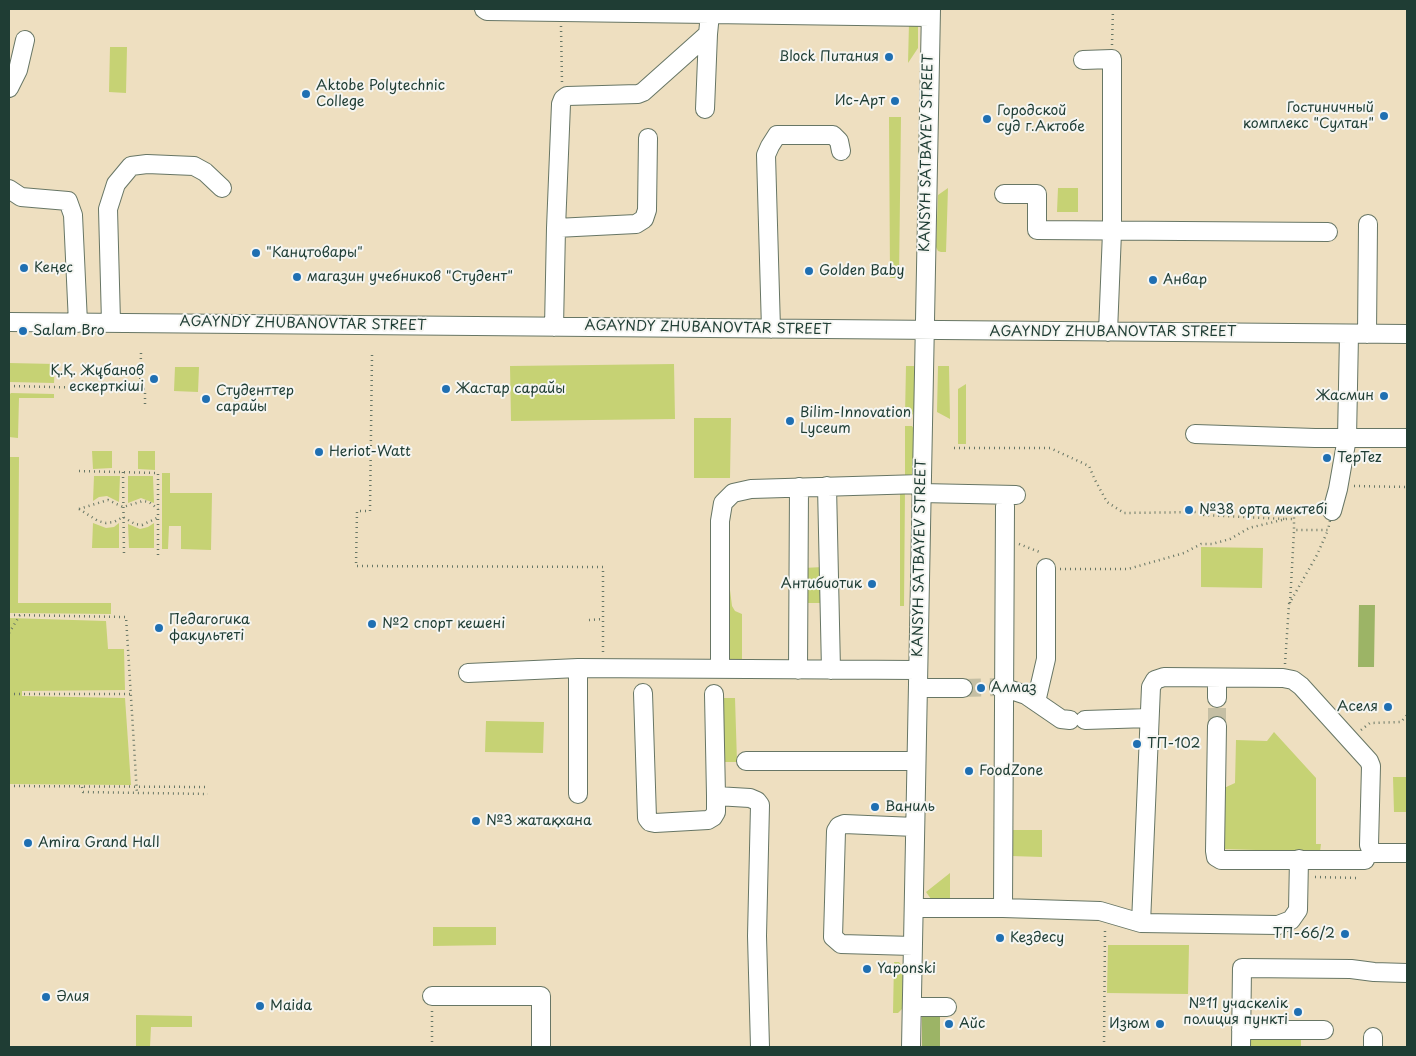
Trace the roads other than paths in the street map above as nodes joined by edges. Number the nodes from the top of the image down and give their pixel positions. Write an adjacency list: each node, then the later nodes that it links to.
1 (484, 9): 2 (street)
2 (710, 11): 3 (street); 4 (street)
3 (931, 13): 23 (street, KANSYH SATBAYEV STREET)
4 (708, 34): 8 (street); 15 (street)
5 (25, 40): 7 (street)
6 (1083, 60): 16 (street)
7 (9, 88)
8 (705, 109)
9 (648, 138): 15 (street)
10 (841, 151): 22 (street)
11 (222, 188): 19 (street)
12 (9, 189): 20 (street)
13 (1004, 194): 16 (street)
14 (1368, 224): 26 (street)
15 (556, 228): 21 (street)
16 (1112, 232): 17 (street); 24 (street)
17 (1328, 232)
18 (9, 322): 20 (street, AGAYNDY ZHUBANOVTAR STREET)
19 (111, 322): 20 (street, AGAYNDY ZHUBANOVTAR STREET); 21 (street, AGAYNDY ZHUBANOVTAR STREET)
20 (78, 323)
21 (554, 326): 22 (street, AGAYNDY ZHUBANOVTAR STREET)
22 (771, 329): 23 (street, AGAYNDY ZHUBANOVTAR STREET)
23 (923, 330): 24 (street, AGAYNDY ZHUBANOVTAR STREET); 33 (street, KANSYH SATBAYEV STREET)
24 (1108, 332): 25 (street, AGAYNDY ZHUBANOVTAR STREET)
25 (1348, 334): 26 (street, AGAYNDY ZHUBANOVTAR STREET); 29 (street)
26 (1367, 334): 27 (street, AGAYNDY ZHUBANOVTAR STREET)
27 (1407, 334)
28 (1195, 434): 29 (street)
29 (1347, 438): 30 (street); 34 (street)
30 (1407, 438)
31 (827, 486): 32 (street); 33 (street); 39 (street)
32 (799, 487): 37 (street); 38 (street)
33 (921, 489): 40 (street, KANSYH SATBAYEV STREET); 45 (street)
34 (1332, 511)
35 (1049, 562): 49 (street)
36 (578, 668): 37 (street); 41 (street); 54 (street)
37 (720, 669): 38 (street)
38 (798, 670): 39 (street)
39 (831, 670): 40 (street)
40 (918, 670): 43 (street, KANSYH SATBAYEV STREET)
41 (468, 673)
42 (1217, 678): 48 (street); 50 (street); 58 (street)
43 (918, 688): 44 (street); 52 (street, KANSYH SATBAYEV STREET)
44 (962, 688)
45 (1002, 688): 49 (street); 61 (street)
46 (643, 693): 55 (street)
47 (714, 694): 55 (street)
48 (1217, 698)
49 (1036, 702): 50 (street)
50 (1149, 718): 62 (street)
51 (1217, 726): 59 (street)
52 (916, 760): 53 (street); 56 (street, KANSYH SATBAYEV STREET)
53 (746, 761)
54 (578, 794)
55 (716, 796): 71 (street)
56 (915, 826): 60 (street, KANSYH SATBAYEV STREET); 63 (street)
57 (1407, 853): 58 (street)
58 (1366, 861): 59 (street)
59 (1299, 868): 62 (street)
60 (914, 908): 61 (street); 63 (street, KANSYH SATBAYEV STREET)
61 (1003, 908): 62 (street)
62 (1141, 923)
63 (913, 946): 66 (street, KANSYH SATBAYEV STREET)
64 (1407, 973): 68 (street)
65 (432, 996): 70 (street)
66 (912, 1007): 67 (street); 72 (street, KANSYH SATBAYEV STREET)
67 (947, 1008)
68 (1241, 1030): 69 (street); 73 (street)
69 (1324, 1030)
70 (541, 1047)
71 (760, 1047)
72 (911, 1047)
73 (1241, 1047)

